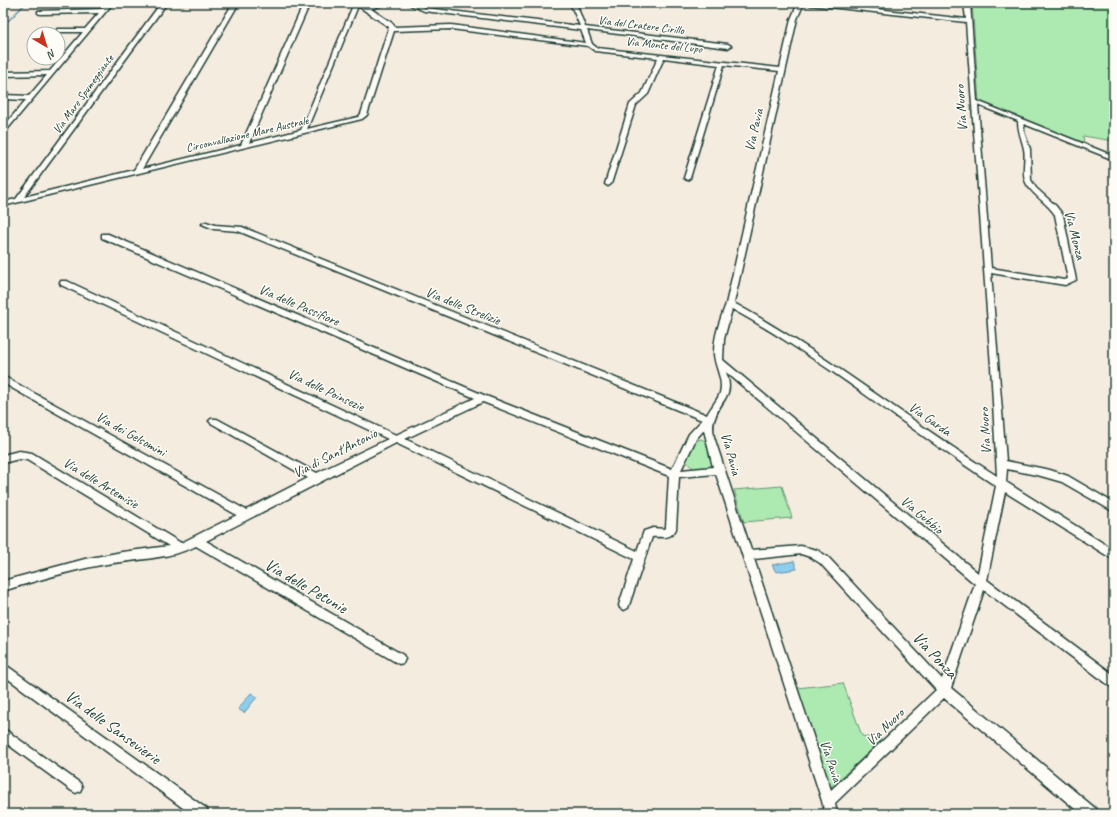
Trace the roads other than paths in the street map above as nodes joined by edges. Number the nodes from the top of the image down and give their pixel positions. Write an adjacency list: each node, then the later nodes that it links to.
1 (110, 3): 14 (street)
2 (164, 3): 40 (street, Via Mare Spumeggiante)
3 (236, 3): 37 (street)
4 (308, 3): 35 (street)
5 (357, 3): 13 (street); 34 (street)
6 (385, 3): 13 (street)
7 (409, 3): 19 (street, Via del Cratere Cirillo)
8 (573, 3): 19 (street)
9 (801, 3): 26 (street, Via Pavia)
10 (810, 3): 16 (street)
11 (967, 3): 17 (street, Via Nuoro)
12 (898, 5): 16 (street)
13 (366, 9): 18 (street)
14 (104, 11): 15 (street); 21 (street)
15 (40, 12)
16 (897, 12): 17 (street)
17 (968, 22): 31 (street, Via Nuoro)
18 (392, 29): 22 (street, Via Monte del Lupo); 34 (street, Circonvallazione Mare Australe)
19 (584, 29): 22 (street); 23 (street, Via del Cratere Cirillo)
20 (66, 30): 21 (street)
21 (87, 31): 28 (street)
22 (590, 45): 24 (street, Via Monte del Lupo)
23 (728, 46)
24 (662, 56): 25 (street, Via Monte del Lupo); 39 (street)
25 (722, 62): 26 (street, Via Monte del Lupo); 38 (street)
26 (783, 70): 46 (street, Via Pavia)
27 (3, 74): 28 (street)
28 (51, 74): 30 (street)
29 (3, 97): 30 (street)
30 (30, 98): 33 (street)
31 (975, 102): 32 (street); 44 (street, Via Nuoro)
32 (1021, 121): 36 (street); 44 (street, Via Monza)
33 (3, 131)
34 (303, 132): 35 (street, Circonvallazione Mare Australe)
35 (244, 146): 37 (street, Circonvallazione Mare Australe)
36 (1114, 158)
37 (137, 171): 40 (street, Circonvallazione Mare Australe)
38 (687, 178)
39 (608, 184)
40 (19, 199): 41 (street, Circonvallazione Mare Australe)
41 (3, 204)
42 (206, 224): 50 (street, Via delle Strelizie)
43 (105, 236): 49 (street, Via delle Passifiore)
44 (987, 270): 54 (street, Via Nuoro)
45 (64, 283): 52 (street, Via delle Poinsezie)
46 (730, 304): 47 (street, Via Pavia); 58 (street, Via Garda)
47 (719, 361): 50 (street, Via Pavia); 66 (street, Via Gubbio)
48 (3, 379): 60 (street, Via dei Gelsomini)
49 (483, 398): 52 (street, Via di Sant'Antonio); 56 (street)
50 (709, 419): 55 (street, Via Pavia); 56 (street)
51 (214, 421): 57 (street)
52 (396, 439): 57 (street, Via di Sant'Antonio); 65 (street, Via delle Poinsezie)
53 (3, 460): 62 (street, Via delle Artemisie)
54 (1001, 464): 58 (street, Via Nuoro); 59 (street)
55 (719, 470): 56 (street); 63 (street, Via Pavia)
56 (674, 474): 65 (street)
57 (317, 478): 60 (street, Via di Sant'Antonio)
58 (1002, 484): 64 (street, Via Garda); 66 (street, Via Nuoro)
59 (1114, 508)
60 (246, 514): 61 (street, Via di Sant'Antonio)
61 (197, 541): 62 (street, Via di Sant'Antonio); 69 (street, Via delle Petunie)
62 (181, 548): 67 (street, Via di Sant'Antonio)
63 (747, 555): 72 (street, Via Ponza); 75 (street, Via Pavia)
64 (1114, 556)
65 (640, 557): 68 (street)
66 (980, 582): 71 (street, Via Gubbio); 72 (street, Via Nuoro)
67 (3, 586)
68 (624, 606)
69 (399, 658)
70 (3, 668): 76 (street, Via delle Sansevierie)
71 (1114, 682)
72 (944, 690): 75 (street, Via Nuoro); 78 (street, Via Ponza)
73 (3, 734): 74 (street)
74 (76, 787)
75 (828, 801): 77 (street, Via Pavia)
76 (202, 814)
77 (831, 814)
78 (1091, 814)

